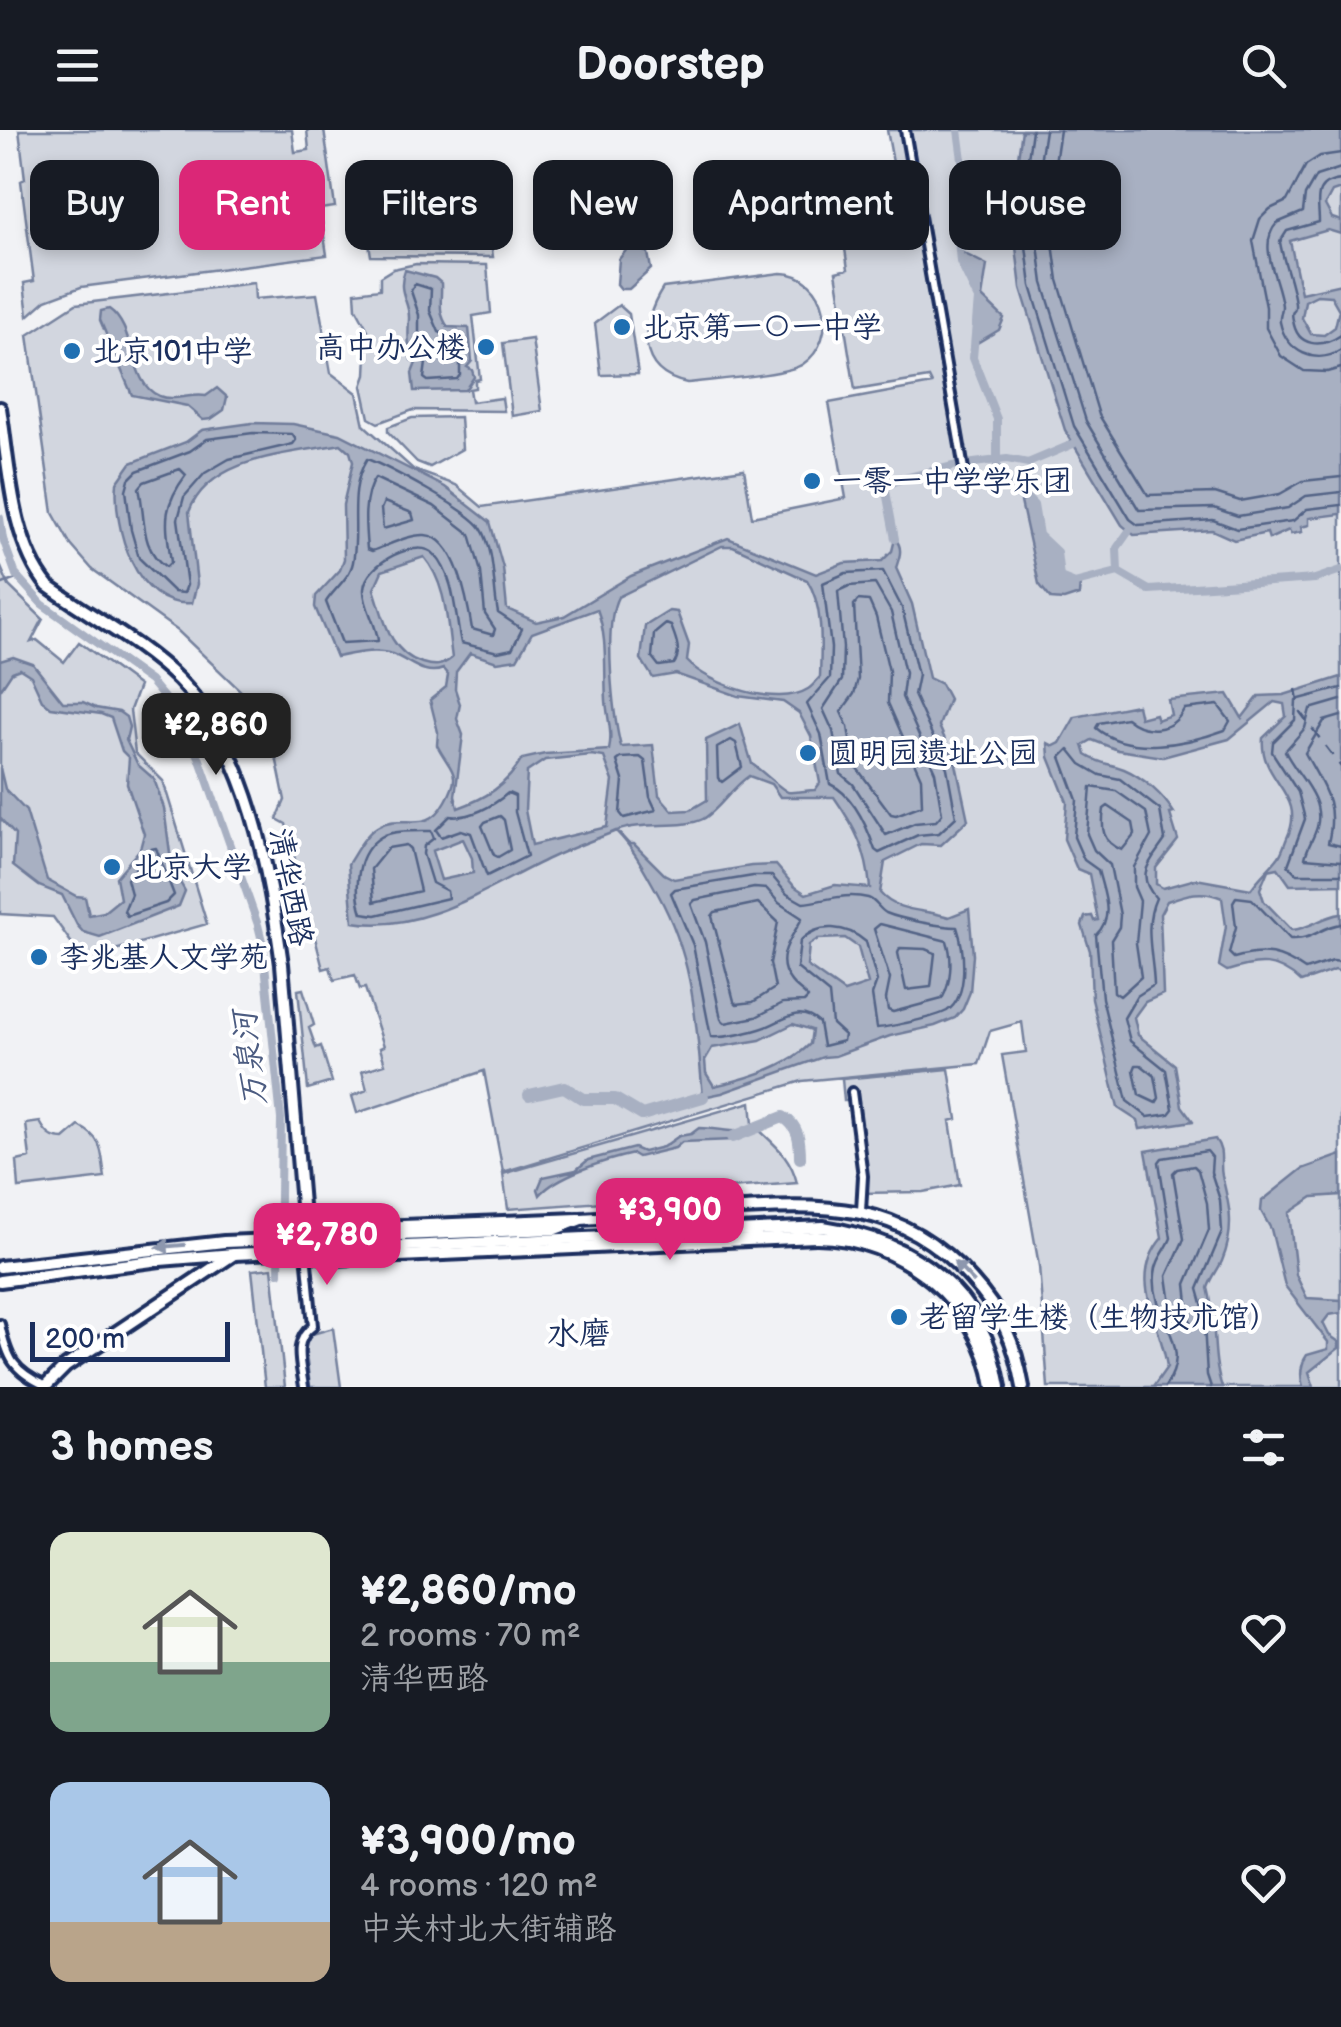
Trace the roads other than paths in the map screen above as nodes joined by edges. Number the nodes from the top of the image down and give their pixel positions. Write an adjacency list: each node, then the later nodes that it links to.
1 (905, 130): 3 (street)
2 (0, 408): 8 (main road, 清华西路)
3 (965, 476)
4 (852, 1092): 5 (street)
5 (862, 1212): 6 (main road); 21 (main road, one-way to 5)
6 (581, 1219): 7 (main road); 9 (main road)
7 (398, 1226): 8 (main road); 9 (main road)
8 (305, 1235): 9 (main road); 10 (main road); 11 (main road, 清华西路)
9 (421, 1235)
10 (268, 1247): 11 (main road); 12 (main road); 14 (main road, one-way to 14)
11 (306, 1253): 19 (street); 20 (main road)
12 (234, 1254): 13 (main road); 16 (main road)
13 (187, 1258): 15 (main road); 16 (main road)
14 (0, 1267)
15 (0, 1281)
16 (185, 1284): 18 (main road)
17 (0, 1324): 18 (street)
18 (45, 1387)
19 (304, 1387)
20 (996, 1387)
21 (1022, 1387)

